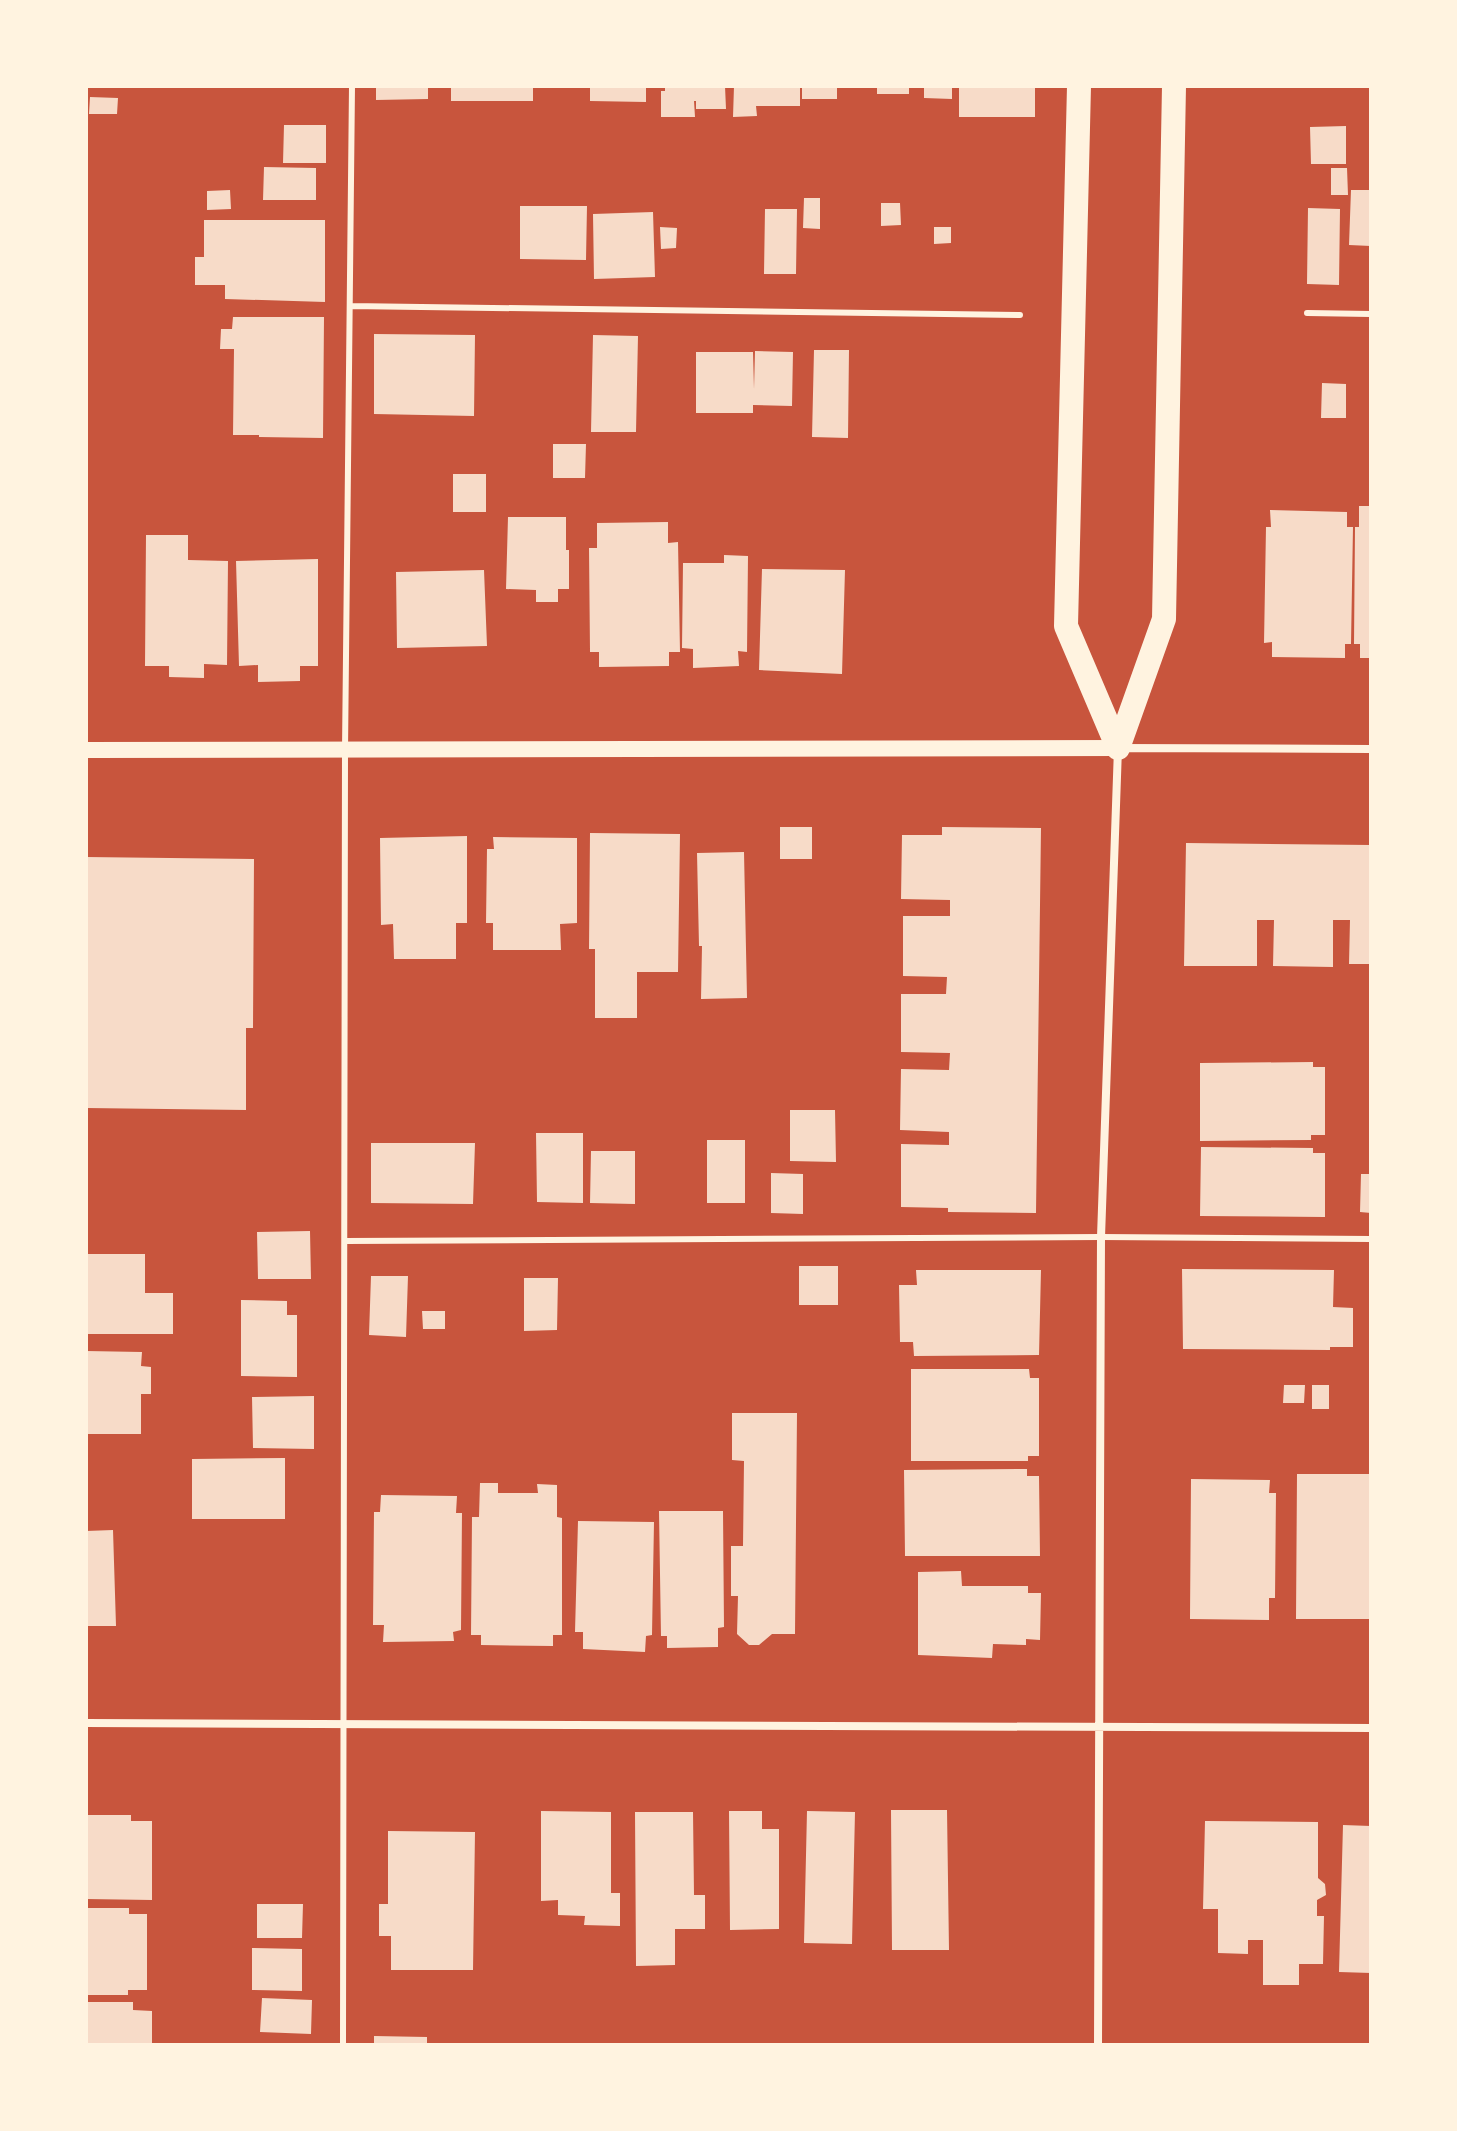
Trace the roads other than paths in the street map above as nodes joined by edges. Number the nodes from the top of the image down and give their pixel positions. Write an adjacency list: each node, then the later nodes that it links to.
1 (352, 86): 4 (lane)
2 (1079, 86): 8 (highway)
3 (1174, 86): 8 (highway)
4 (350, 306): 7 (lane); 11 (lane)
5 (1307, 313): 6 (lane)
6 (1371, 314)
7 (1020, 315)
8 (1118, 748): 9 (street); 11 (main road); 12 (street)
9 (1371, 749)
10 (86, 750): 11 (main road)
11 (345, 751): 14 (lane)
12 (1101, 1237): 13 (lane); 14 (lane); 17 (street)
13 (1371, 1239)
14 (345, 1241): 16 (lane)
15 (86, 1723): 16 (street)
16 (345, 1725): 17 (street); 19 (lane)
17 (1099, 1727): 18 (street); 20 (street)
18 (1371, 1728)
19 (343, 2045)
20 (1098, 2045)

